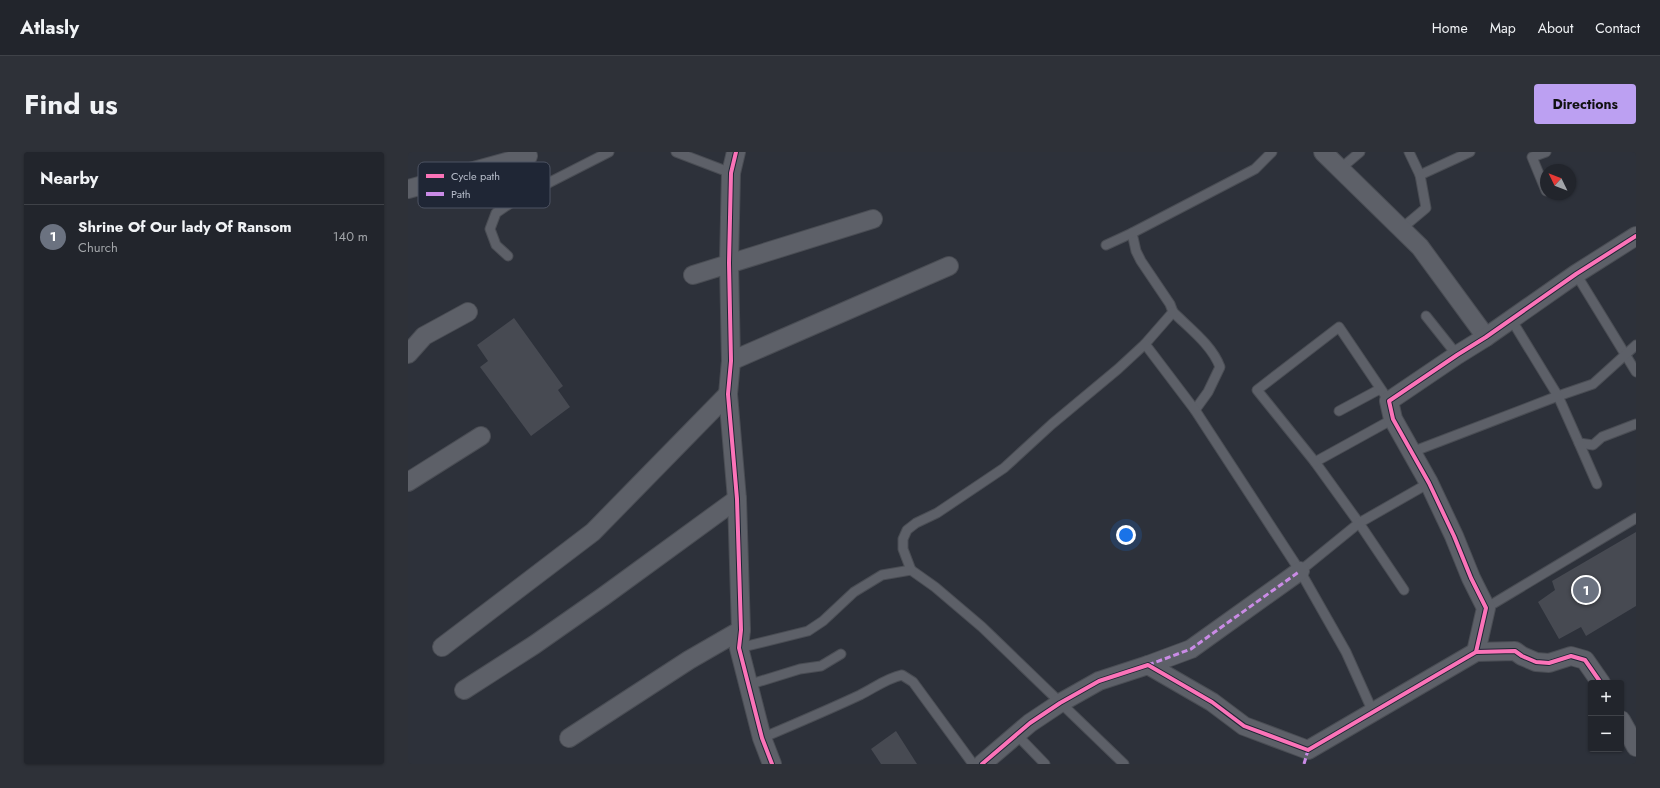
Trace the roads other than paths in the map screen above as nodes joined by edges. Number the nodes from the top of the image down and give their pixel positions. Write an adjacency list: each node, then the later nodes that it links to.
1 (609, 152): 17 (lane)
2 (676, 152): 14 (lane)
3 (736, 152): 14 (street)
4 (1272, 152): 23 (lane)
5 (1323, 152): 13 (street)
6 (1360, 152): 13 (lane)
7 (1409, 152): 15 (lane)
8 (1470, 152): 15 (lane)
9 (1546, 152): 10 (lane)
10 (1531, 154): 16 (lane)
11 (528, 156): 12 (street)
12 (506, 162)
13 (1340, 169): 22 (street)
14 (731, 173): 27 (street)
15 (1420, 175): 22 (lane)
16 (1540, 176)
17 (550, 182)
18 (418, 186): 19 (street)
19 (408, 189)
20 (503, 208): 26 (lane)
21 (874, 219): 27 (street)
22 (1401, 229): 35 (street)
23 (1132, 233): 25 (lane); 32 (lane)
24 (1636, 236): 29 (street)
25 (1106, 246)
26 (508, 256)
27 (729, 263): 30 (street); 41 (street)
28 (949, 266): 41 (street)
29 (1576, 274): 34 (street); 40 (lane)
30 (693, 275)
31 (468, 312): 38 (street)
32 (1173, 312): 36 (lane); 46 (lane)
33 (1426, 316): 39 (lane)
34 (1511, 319): 35 (street); 45 (lane)
35 (1486, 337): 39 (street)
36 (1145, 344): 46 (lane); 60 (lane)
37 (1636, 345): 40 (lane)
38 (408, 354)
39 (1456, 355): 44 (street)
40 (1625, 355): 42 (lane); 45 (lane)
41 (731, 361): 43 (street)
42 (1636, 372)
43 (728, 394): 57 (street); 65 (street)
44 (1385, 395): 47 (lane); 48 (street); 53 (lane)
45 (1558, 396): 51 (lane); 52 (lane)
46 (1195, 410): 61 (lane)
47 (1339, 411)
48 (1393, 419): 52 (street); 53 (lane)
49 (1636, 424): 51 (lane)
50 (481, 436): 54 (street)
51 (1579, 443): 56 (lane)
52 (1412, 452): 55 (street)
53 (1315, 462): 59 (lane)
54 (408, 482)
55 (1429, 483): 59 (lane); 63 (street)
56 (1597, 484)
57 (737, 499): 64 (street); 72 (street)
58 (1636, 518): 63 (lane)
59 (1359, 523): 61 (lane); 62 (lane)
60 (911, 570): 66 (lane); 73 (lane)
61 (1300, 571): 69 (street); 74 (lane)
62 (1404, 590)
63 (1486, 608): 67 (street)
64 (741, 630): 66 (street); 77 (street)
65 (442, 647)
66 (739, 648): 71 (street)
67 (1476, 652): 70 (street); 74 (street)
68 (841, 654): 71 (lane)
69 (1148, 665): 73 (street); 80 (street)
70 (1599, 680)
71 (748, 685): 78 (street)
72 (464, 690)
73 (1060, 703): 76 (street); 85 (lane)
74 (1373, 712): 80 (street)
75 (1624, 725): 79 (street)
76 (1016, 735): 83 (street); 84 (lane)
77 (569, 738)
78 (762, 738): 81 (street); 82 (lane)
79 (1636, 747)
80 (1306, 757)
81 (772, 764)
82 (973, 764)
83 (982, 764)
84 (1045, 764)
85 (1124, 764)

